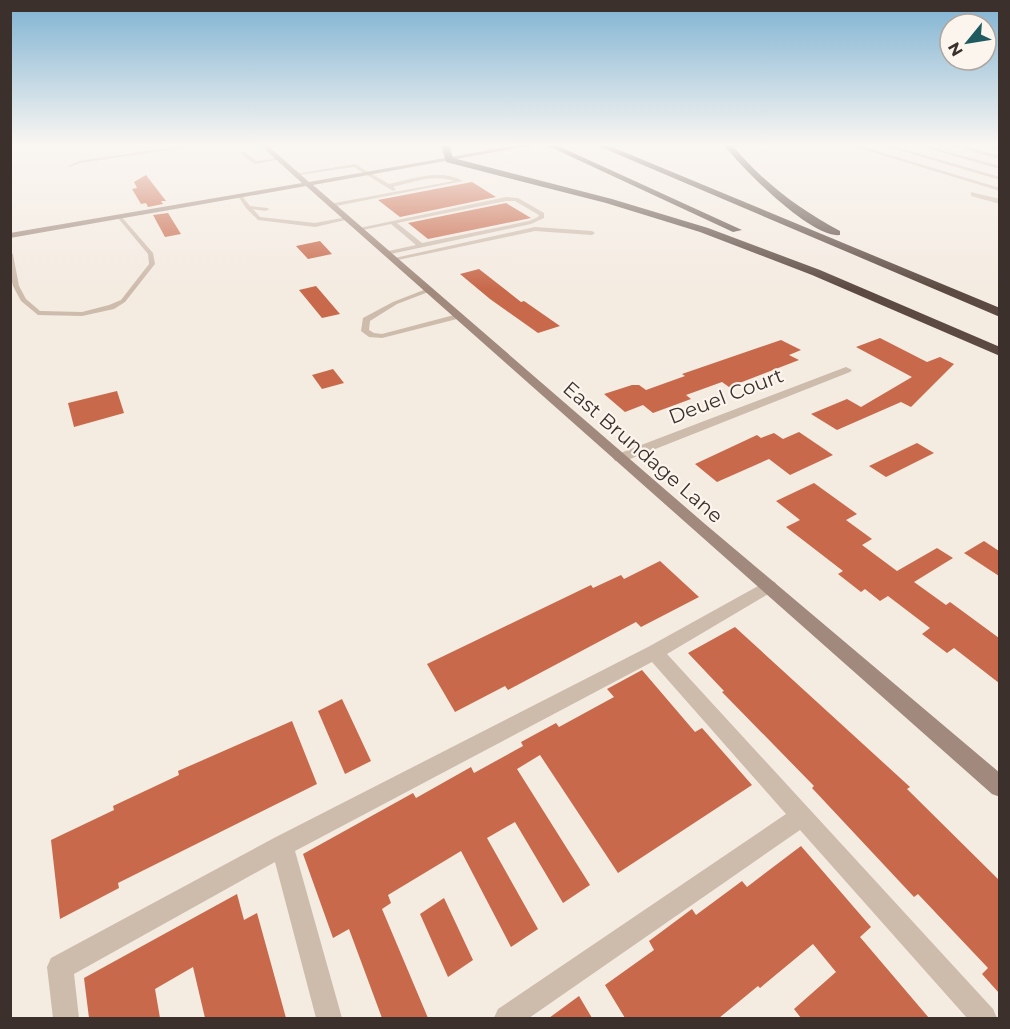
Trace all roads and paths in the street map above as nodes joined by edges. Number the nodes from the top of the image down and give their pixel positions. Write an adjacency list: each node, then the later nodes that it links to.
1 (263, 193): 9 (main road)
2 (318, 193): 11 (main road, East Brundage Lane)
3 (393, 193): 11 (lane)
4 (578, 193): 28 (highway)
5 (655, 193): 28 (highway)
6 (715, 193): 26 (highway)
7 (773, 193): 26 (highway)
8 (974, 194): 10 (street)
9 (240, 197): 12 (lane); 15 (main road)
10 (999, 202)
11 (332, 205): 16 (main road, East Brundage Lane)
12 (250, 209): 13 (lane); 18 (lane)
13 (264, 211)
14 (305, 216): 18 (lane)
15 (120, 217): 21 (main road); 23 (lane)
16 (347, 219): 18 (lane); 19 (main road, East Brundage Lane)
17 (392, 222): 19 (lane); 22 (lane); 22 (lane)
18 (315, 225)
19 (358, 229): 24 (main road, East Brundage Lane)
20 (592, 233): 24 (lane)
21 (10, 236)
22 (420, 246): 24 (lane)
23 (10, 254)
24 (390, 256): 25 (main road, East Brundage Lane)
25 (429, 290): 27 (main road, East Brundage Lane); 27 (lane)
26 (999, 312)
27 (458, 316): 30 (main road, East Brundage Lane)
28 (999, 351)
29 (846, 370): 30 (street, Deuel Court)
30 (620, 458): 31 (main road, East Brundage Lane)
31 (769, 586): 32 (street); 33 (main road, East Brundage Lane)
32 (654, 652): 34 (street); 35 (street)
33 (999, 787)
34 (800, 817): 38 (street); 39 (street)
35 (282, 846): 36 (street); 37 (street)
36 (66, 1018)
37 (328, 1018)
38 (507, 1018)
39 (984, 1018)

